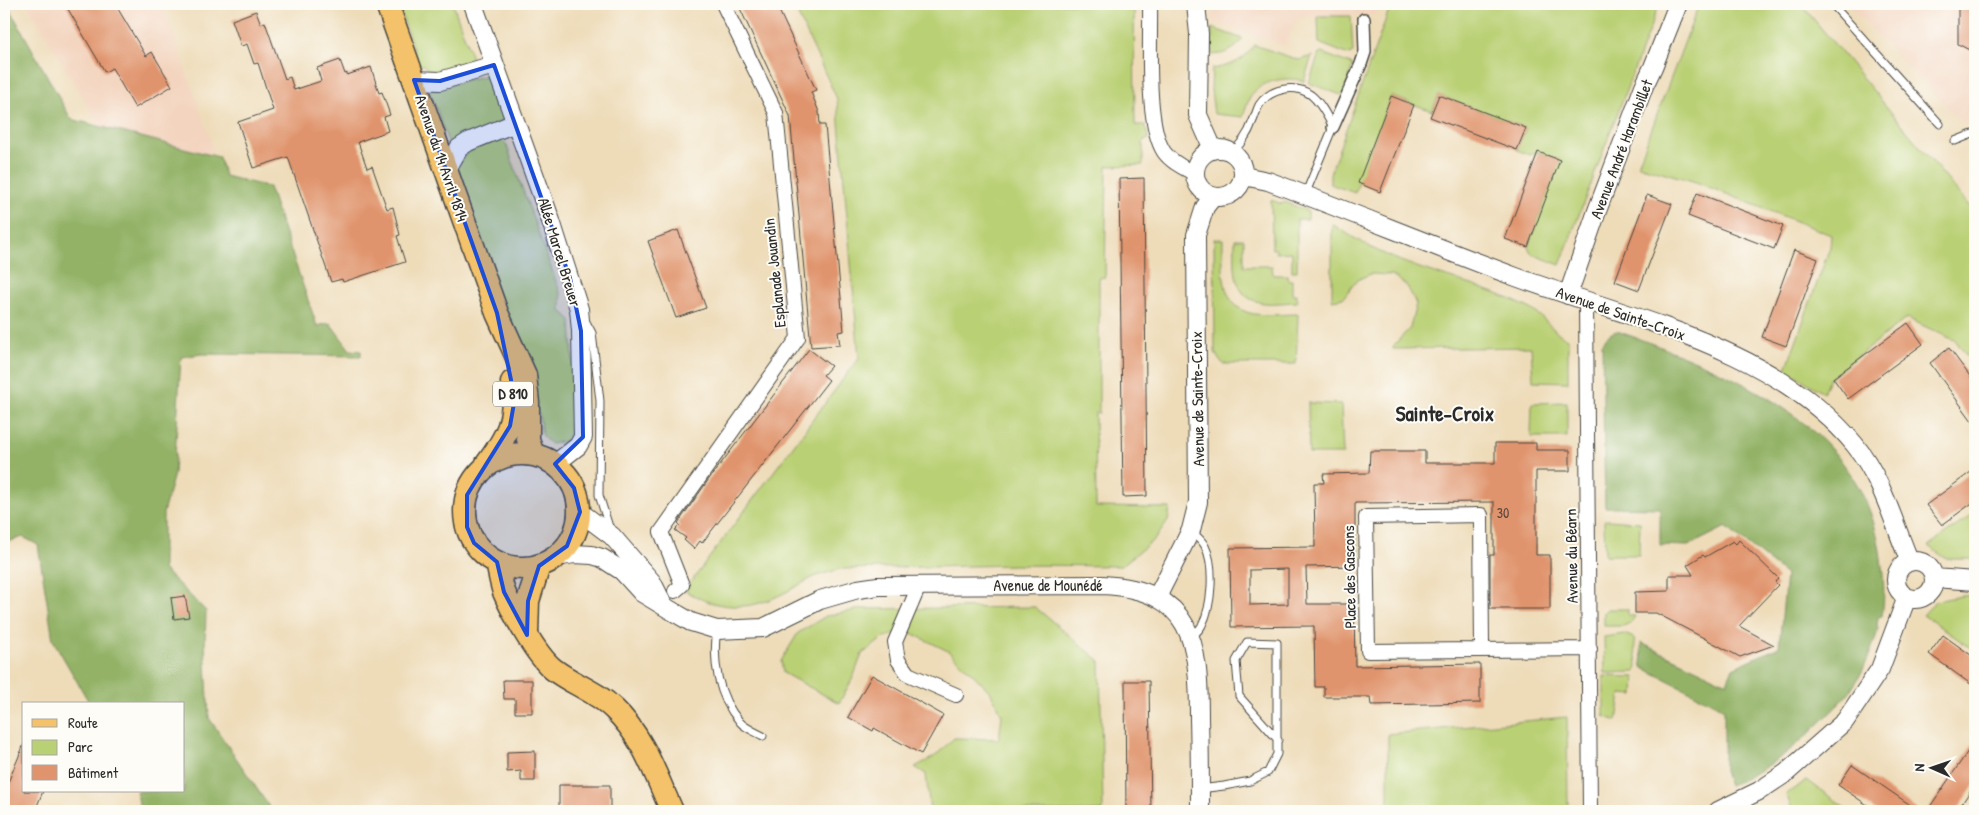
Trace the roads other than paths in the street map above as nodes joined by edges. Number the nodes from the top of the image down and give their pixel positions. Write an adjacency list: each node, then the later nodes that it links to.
1 (387, 4): 10 (main road, Avenue du 14 Avril 1814 / D 810)
2 (473, 4): 9 (street, Allée Marcel Breuer)
3 (723, 4): 42 (street, Esplanade Jouandin)
4 (1150, 4): 19 (street)
5 (1196, 4): 16 (street)
6 (1678, 4): 23 (street, Avenue André Harambillet)
7 (1832, 4): 12 (lane)
8 (1364, 19): 13 (street)
9 (494, 65): 10 (street); 11 (street, Allée Marcel Breuer)
10 (414, 80): 18 (main road, Avenue du 14 Avril 1814 / D 810)
11 (515, 123): 18 (street); 25 (street, Allée Marcel Breuer)
12 (1940, 124)
13 (1332, 127): 17 (lane); 21 (lane)
14 (1975, 133): 15 (lane)
15 (1955, 142)
16 (1213, 149): 17 (street); 19 (street)
17 (1233, 152): 20 (street)
18 (447, 169): 26 (main road, Avenue du 14 Avril 1814 / D 810)
19 (1195, 174): 22 (street)
20 (1244, 176): 21 (street, Avenue de Sainte-Croix); 22 (street)
21 (1305, 195): 23 (street, Avenue de Sainte-Croix)
22 (1213, 197): 31 (street, Avenue de Sainte-Croix)
23 (1568, 295): 24 (street, Avenue de Sainte-Croix)
24 (1586, 300): 36 (street, Avenue de Sainte-Croix); 46 (street, Avenue du Béarn)
25 (579, 309): 28 (street, Allée Marcel Breuer); 32 (lane)
26 (497, 313): 27 (main road, Avenue du 14 Avril 1814 / D 810); 29 (main road, Avenue du 14 Avril 1814 / D 810)
27 (533, 455): 28 (main road); 29 (main road)
28 (555, 464): 30 (main road)
29 (484, 469): 34 (main road)
30 (580, 512): 32 (street); 35 (main road)
31 (1191, 530): 40 (street, Avenue de Sainte-Croix); 45 (lane)
32 (612, 536): 33 (lane); 42 (street)
33 (617, 553)
34 (497, 562): 35 (main road); 44 (main road)
35 (548, 562): 42 (street, Avenue de Mounédé); 44 (main road)
36 (1910, 562): 37 (street); 41 (street)
37 (1934, 578): 38 (street); 41 (street)
38 (1975, 581)
39 (919, 586): 40 (street, Avenue de Mounédé); 43 (street, Avenue de Mounédé); 48 (street)
40 (1157, 597): 45 (street, Avenue de Mounédé)
41 (1907, 597): 55 (street)
42 (669, 598): 43 (street, Avenue de Mounédé)
43 (717, 630): 49 (lane)
44 (527, 635): 52 (main road)
45 (1192, 637): 51 (street, Avenue de Mounédé)
46 (1590, 649): 47 (street, Place des Gascons); 54 (street, Avenue du Béarn)
47 (1482, 650): 47 (street, Place des Gascons)
48 (956, 695)
49 (763, 736)
50 (1278, 740): 50 (lane); 51 (lane)
51 (1200, 788): 53 (street, Avenue de Mounédé)
52 (672, 811)
53 (1200, 811)
54 (1590, 811)
55 (1718, 811)

